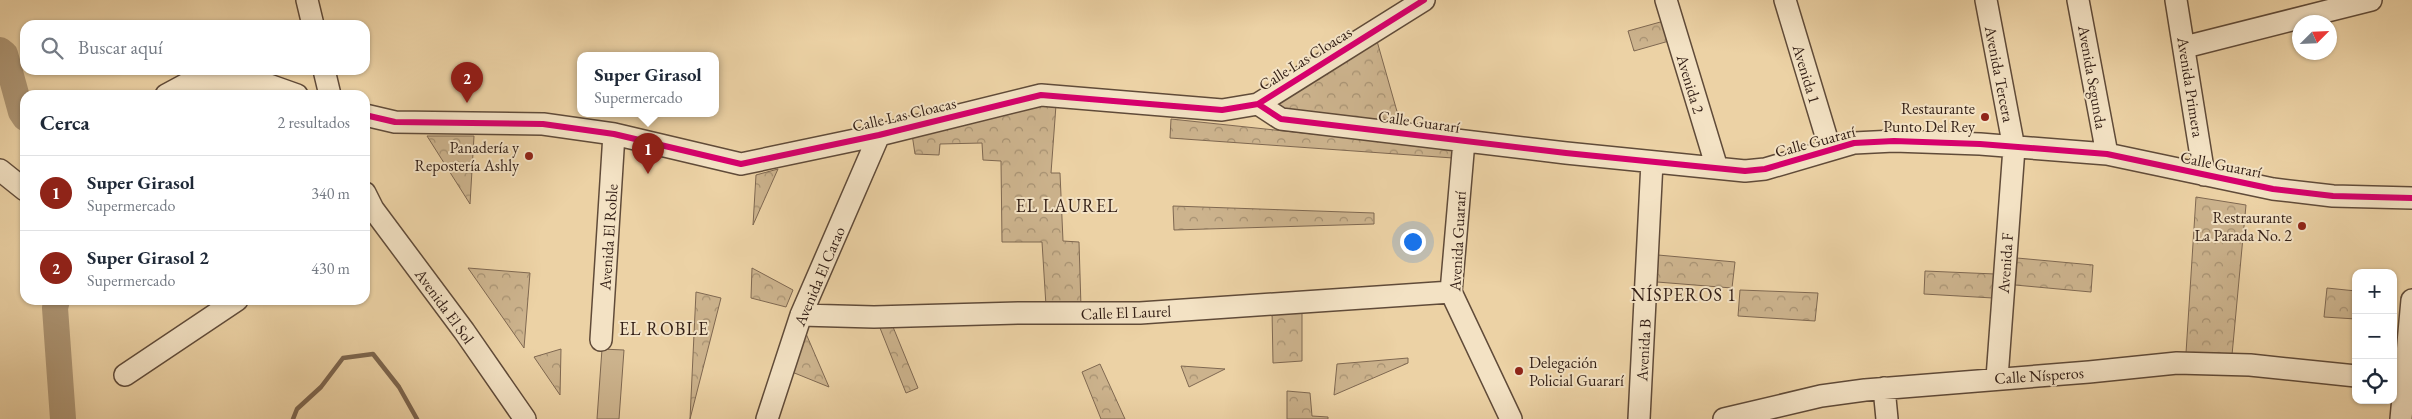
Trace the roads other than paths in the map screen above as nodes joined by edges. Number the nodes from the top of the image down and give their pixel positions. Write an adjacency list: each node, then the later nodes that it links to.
1 (307, 0): 9 (street)
2 (1424, 0): 15 (street, Calle Las Cloacas)
3 (1666, 0): 24 (street, Avenida 2)
4 (1785, 0): 20 (street, Avenida 1)
5 (1986, 0): 21 (street, Avenida Tercera)
6 (2078, 0): 22 (street, Avenida Segunda)
7 (2176, 0): 10 (street, Avenida Primera)
8 (2371, 0): 10 (street)
9 (312, 20)
10 (2185, 47): 26 (street, Avenida Primera)
11 (325, 75): 14 (street)
12 (175, 90): 13 (street)
13 (283, 90)
14 (329, 90)
15 (1258, 104): 18 (street, Calle Las Cloacas); 19 (street, Calle Guararí)
16 (370, 116): 17 (street, Calle Las Cloacas)
17 (614, 134): 18 (street, Calle Las Cloacas); 34 (street, Avenida El Roble)
18 (879, 135): 33 (street, Avenida El Carao)
19 (1464, 141): 23 (street, Calle Guararí); 30 (street, Avenida Guararí)
20 (1830, 148): 21 (street, Calle Guararí); 24 (street, Calle Guararí)
21 (2014, 148): 22 (street, Calle Guararí); 38 (street, Avenida F)
22 (2107, 154): 26 (street, Calle Guararí)
23 (1652, 162): 24 (street, Calle Guararí); 43 (street, Avenida B)
24 (1717, 168)
25 (0, 170): 27 (street)
26 (2204, 175): 28 (street, Calle Guararí)
27 (20, 186)
28 (2412, 198)
29 (370, 208): 40 (street, Avenida El Sol)
30 (1451, 292): 33 (street, Calle El Laurel); 42 (street, Avenida Guararí)
31 (2412, 300): 35 (street)
32 (229, 305): 36 (street)
33 (801, 315): 41 (street, Avenida El Carao)
34 (601, 340)
35 (2404, 373): 46 (street)
36 (125, 375)
37 (2352, 376): 38 (street, Calle Nísperos)
38 (1997, 378): 39 (street, Calle Nísperos)
39 (1884, 388): 44 (street, Calle Nísperos); 45 (street)
40 (525, 419)
41 (767, 419)
42 (1511, 419)
43 (1639, 419)
44 (1724, 419)
45 (1887, 419)
46 (2401, 419)

